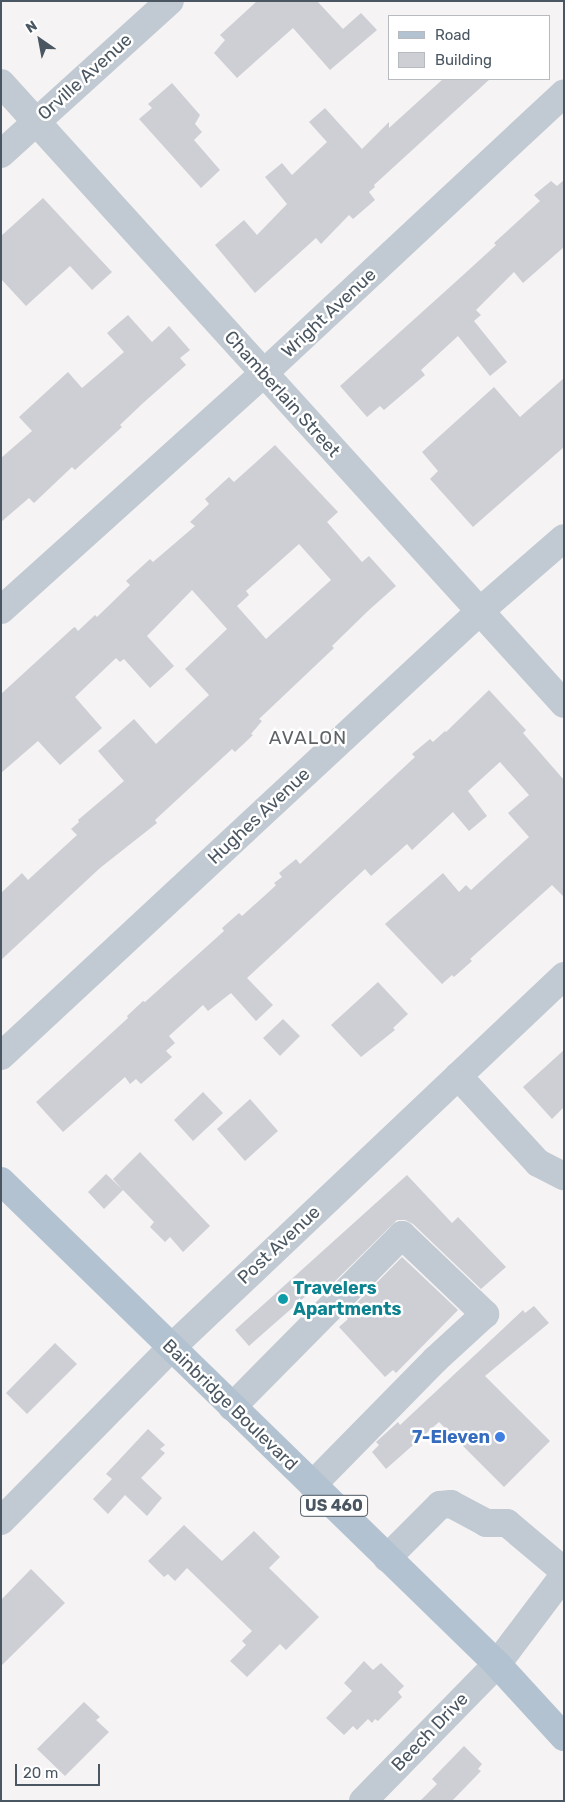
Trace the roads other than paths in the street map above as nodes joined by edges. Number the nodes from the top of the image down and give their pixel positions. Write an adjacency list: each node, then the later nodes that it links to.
1 (170, 1): 4 (street, Orville Avenue)
2 (1, 84): 4 (street, Chamberlain Street)
3 (564, 93): 6 (street, Wright Avenue)
4 (36, 122): 5 (street, Orville Avenue); 6 (street, Chamberlain Street)
5 (1, 154)
6 (264, 373): 8 (street, Wright Avenue); 9 (street, Chamberlain Street)
7 (564, 538): 9 (street, Hughes Avenue)
8 (1, 610)
9 (480, 611): 10 (street, Chamberlain Street); 12 (street, Hughes Avenue)
10 (564, 704)
11 (564, 976): 13 (street, Post Avenue)
12 (1, 1056)
13 (458, 1076): 14 (street); 16 (street, Post Avenue)
14 (564, 1176)
15 (1, 1181): 16 (main road, Bainbridge Boulevard / US 460)
16 (171, 1348): 17 (main road, Bainbridge Boulevard / US 460); 19 (street, Post Avenue)
17 (232, 1407): 18 (main road, Bainbridge Boulevard / US 460); 18 (street)
18 (312, 1485): 20 (main road, Bainbridge Boulevard / US 460)
19 (1, 1521)
20 (387, 1558): 21 (street); 22 (main road, Bainbridge Boulevard / US 460)
21 (564, 1573): 22 (street, Beech Drive)
22 (496, 1664): 23 (main road, Bainbridge Boulevard / US 460); 24 (street, Beech Drive)
23 (564, 1737)
24 (363, 1801)

